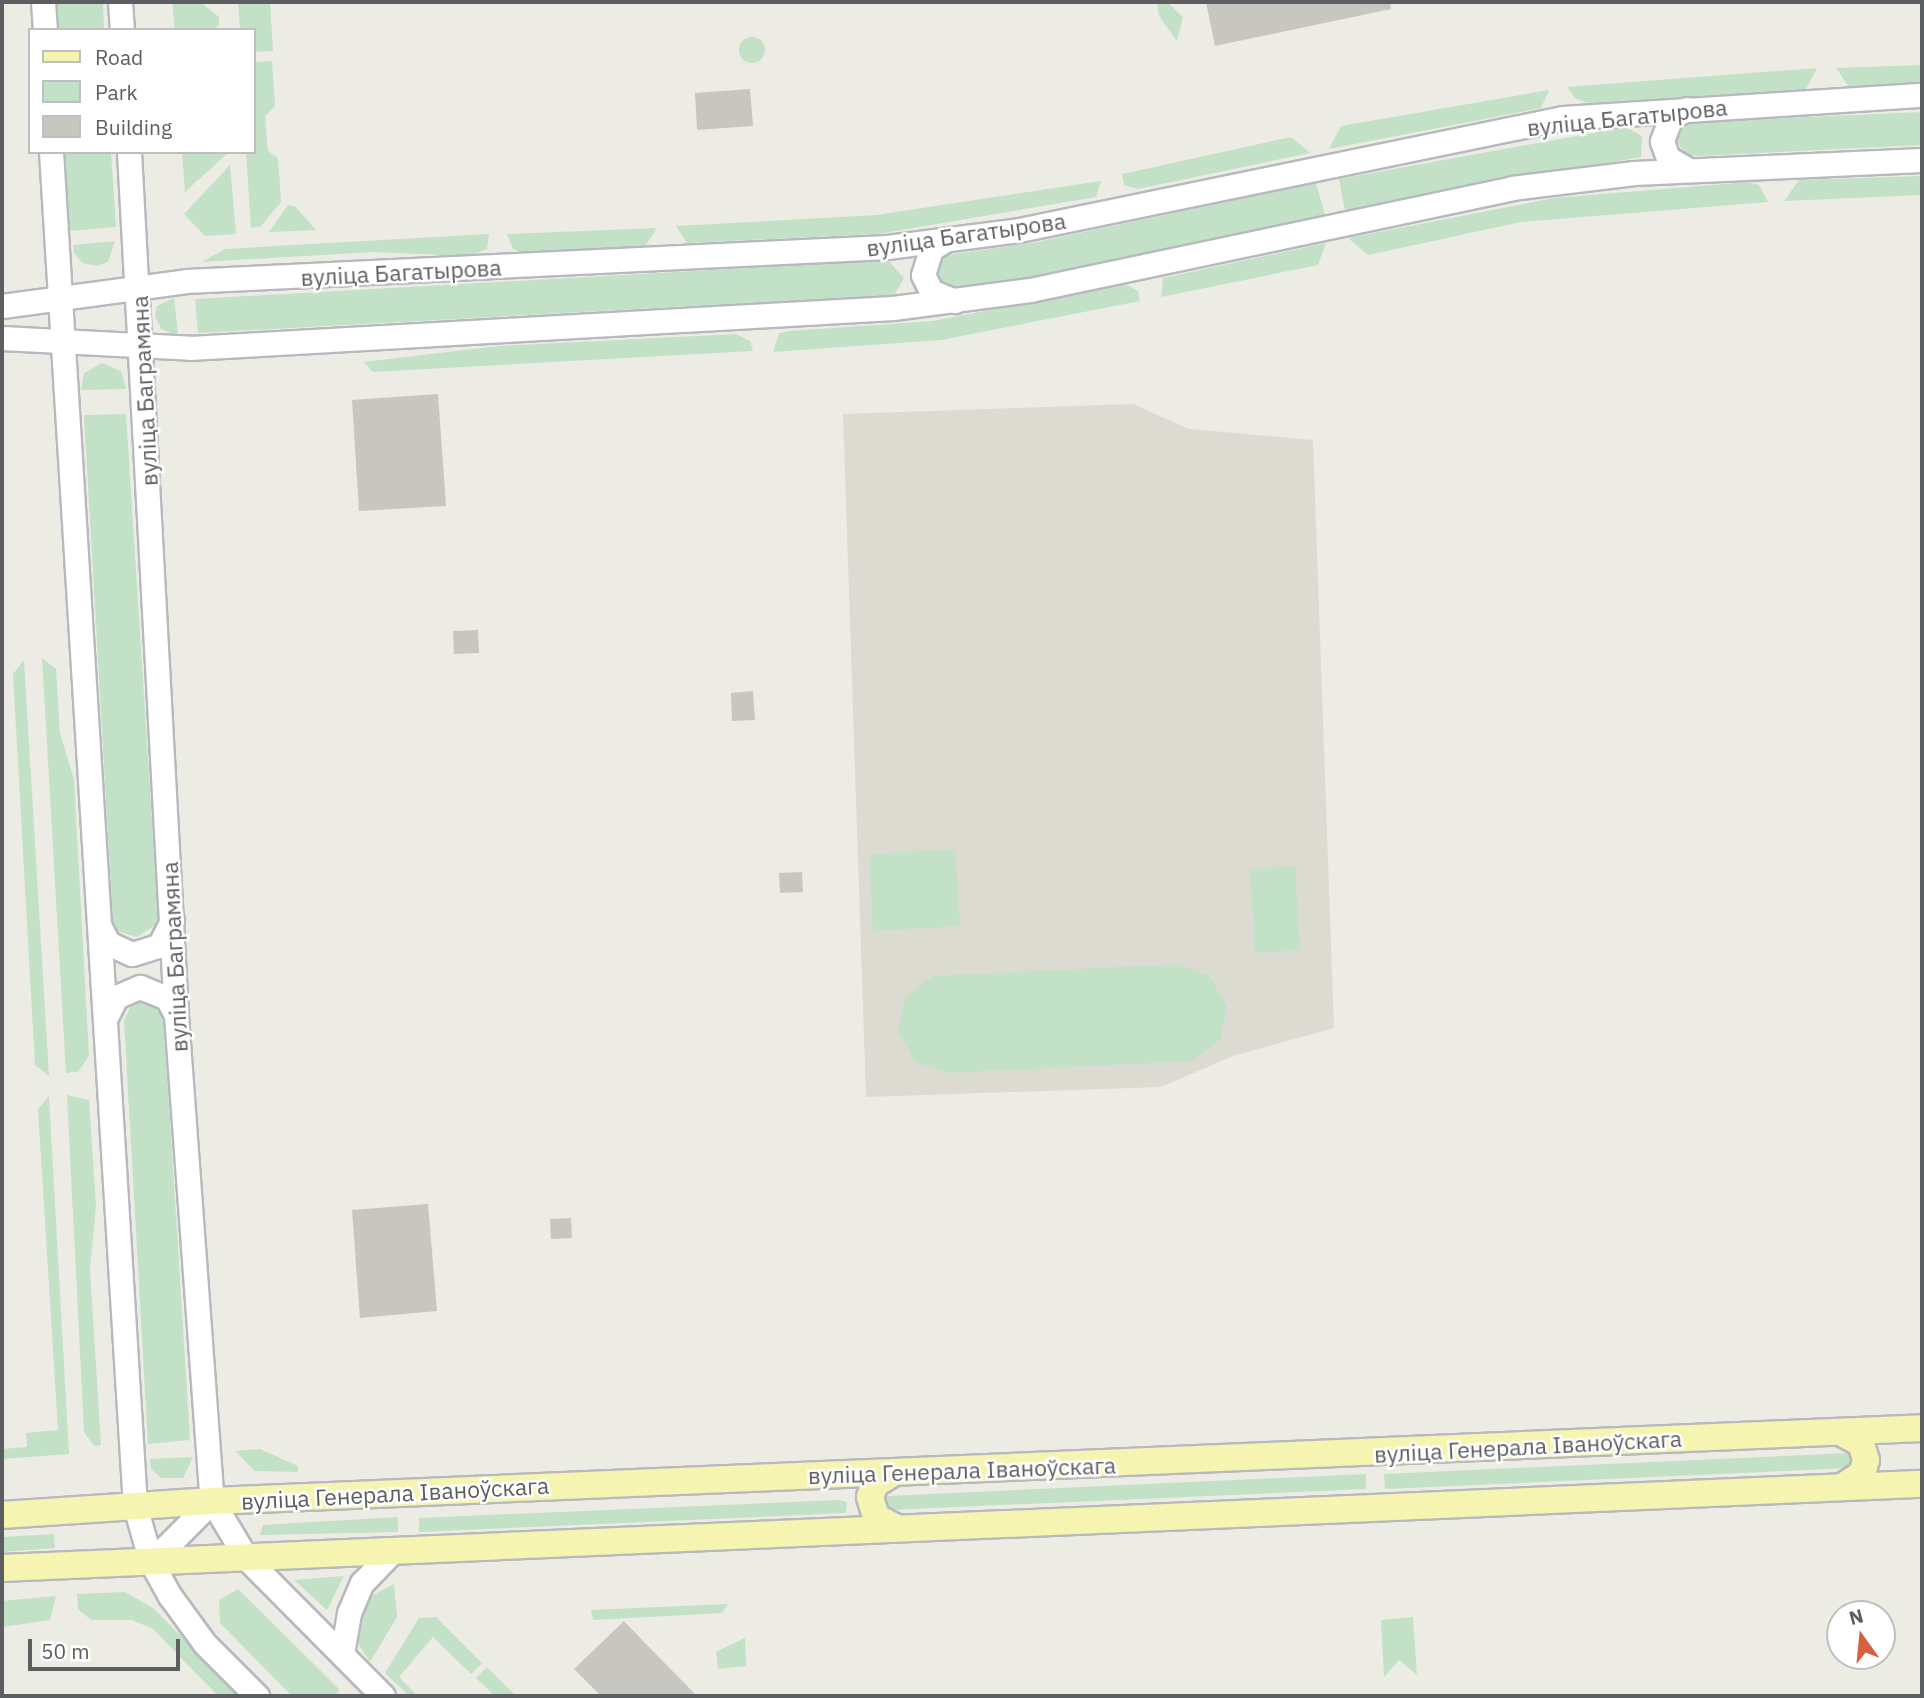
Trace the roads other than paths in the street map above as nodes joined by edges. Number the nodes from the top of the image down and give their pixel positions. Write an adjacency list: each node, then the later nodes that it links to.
1 (43, 2): 3 (street)
2 (120, 2): 4 (street)
3 (45, 28)
4 (122, 28)
5 (1922, 95): 6 (street, вуліца Багатырова)
6 (1687, 109): 7 (street, вуліца Багатырова); 11 (street)
7 (1627, 113): 12 (street); 13 (street, вуліца Багатырова)
8 (51, 154): 16 (street)
9 (130, 154): 15 (street, вуліца Баграмяна)
10 (1922, 160): 11 (street)
11 (1690, 170): 12 (street)
12 (1634, 173): 17 (street)
13 (947, 239): 14 (street, вуліца Багатырова); 17 (street)
14 (887, 247): 15 (street, вуліца Багатырова); 19 (street)
15 (137, 286): 16 (street, вуліца Багатырова); 22 (street, вуліца Баграмяна)
16 (58, 296): 18 (street, вуліца Багатырова); 21 (street)
17 (955, 301): 19 (street)
18 (2, 306)
19 (892, 308): 22 (street)
20 (2, 338): 21 (street)
21 (62, 341): 22 (street); 24 (street)
22 (141, 346): 23 (street, вуліца Баграмяна)
23 (171, 912): 24 (street); 25 (street, вуліца Баграмяна)
24 (98, 918): 26 (street)
25 (176, 1014): 26 (street); 33 (street, вуліца Баграмяна)
26 (104, 1020): 34 (street)
27 (1910, 1429): 28 (main road, вуліца Генерала Іваноўскага); 31 (main road)
28 (1840, 1432): 29 (main road, вуліца Генерала Іваноўскага); 32 (main road)
29 (892, 1473): 30 (main road, вуліца Генерала Іваноўскага); 36 (main road)
30 (835, 1475): 33 (main road, вуліца Генерала Іваноўскага); 37 (main road)
31 (1911, 1484): 32 (main road)
32 (1842, 1487): 36 (main road)
33 (212, 1501): 34 (main road, вуліца Генерала Іваноўскага); 39 (street, вуліца Баграмяна); 40 (street)
34 (135, 1506): 35 (main road, вуліца Генерала Іваноўскага); 40 (street)
35 (2, 1515)
36 (895, 1527): 37 (main road)
37 (836, 1529): 38 (main road)
38 (392, 1552): 39 (main road); 42 (street)
39 (247, 1559): 40 (main road); 42 (street, вуліца Баграмяна)
40 (151, 1562): 41 (main road); 43 (street)
41 (2, 1568)
42 (342, 1654): 44 (street, вуліца Баграмяна)
43 (257, 1696)
44 (383, 1696)

